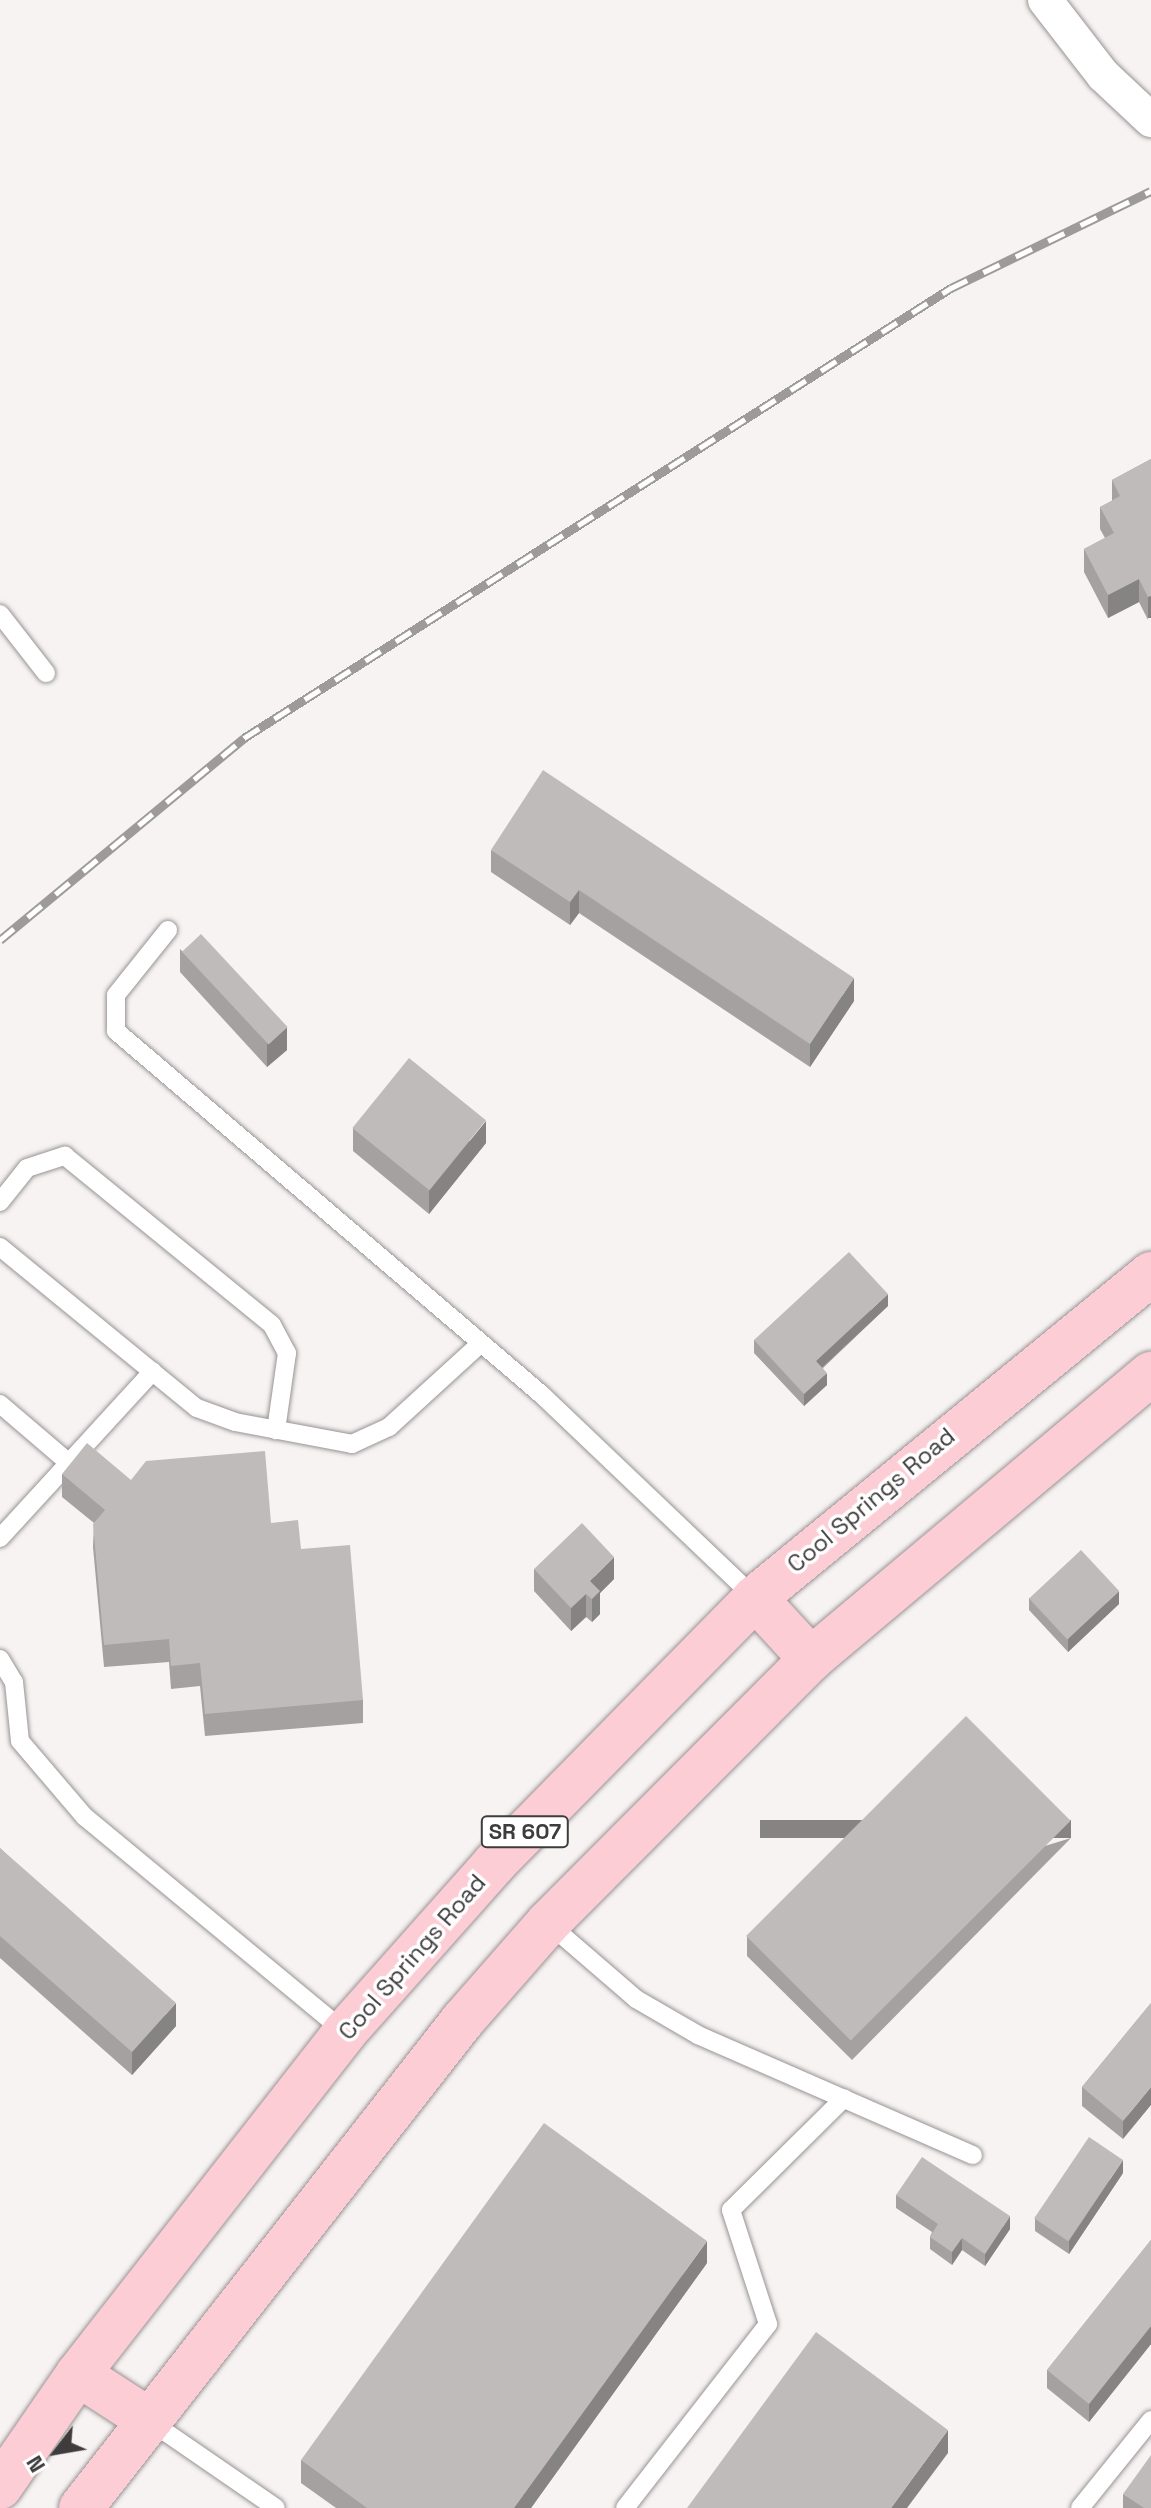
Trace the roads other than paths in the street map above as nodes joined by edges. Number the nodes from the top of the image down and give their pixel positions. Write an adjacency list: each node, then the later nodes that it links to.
1 (1045, 0): 2 (street)
2 (1151, 120)
3 (0, 614): 4 (lane)
4 (46, 673)
5 (168, 930): 9 (lane)
6 (0, 1202): 13 (lane)
7 (0, 1247): 10 (lane)
8 (1151, 1274): 16 (main road, Cool Springs Road / SR 607)
9 (480, 1344): 13 (lane); 16 (lane)
10 (153, 1371): 13 (lane); 14 (lane)
11 (1151, 1374): 18 (main road, SR 607)
12 (0, 1404): 14 (lane)
13 (276, 1430)
14 (69, 1463): 15 (lane)
15 (0, 1538)
16 (755, 1598): 18 (main road); 20 (main road, Cool Springs Road / SR 607)
17 (0, 1659): 20 (lane)
18 (811, 1659): 19 (main road, SR 607)
19 (548, 1923): 21 (lane); 24 (main road, SR 607)
20 (345, 2032): 23 (main road, Cool Springs Road / SR 607)
21 (844, 2098): 22 (lane); 29 (lane)
22 (973, 2155)
23 (78, 2374): 24 (main road); 26 (main road, Cool Springs Road / SR 607)
24 (146, 2418): 27 (main road, SR 607); 28 (lane)
25 (1151, 2420): 30 (lane)
26 (0, 2487)
27 (81, 2508)
28 (276, 2508)
29 (625, 2508)
30 (1080, 2508)

